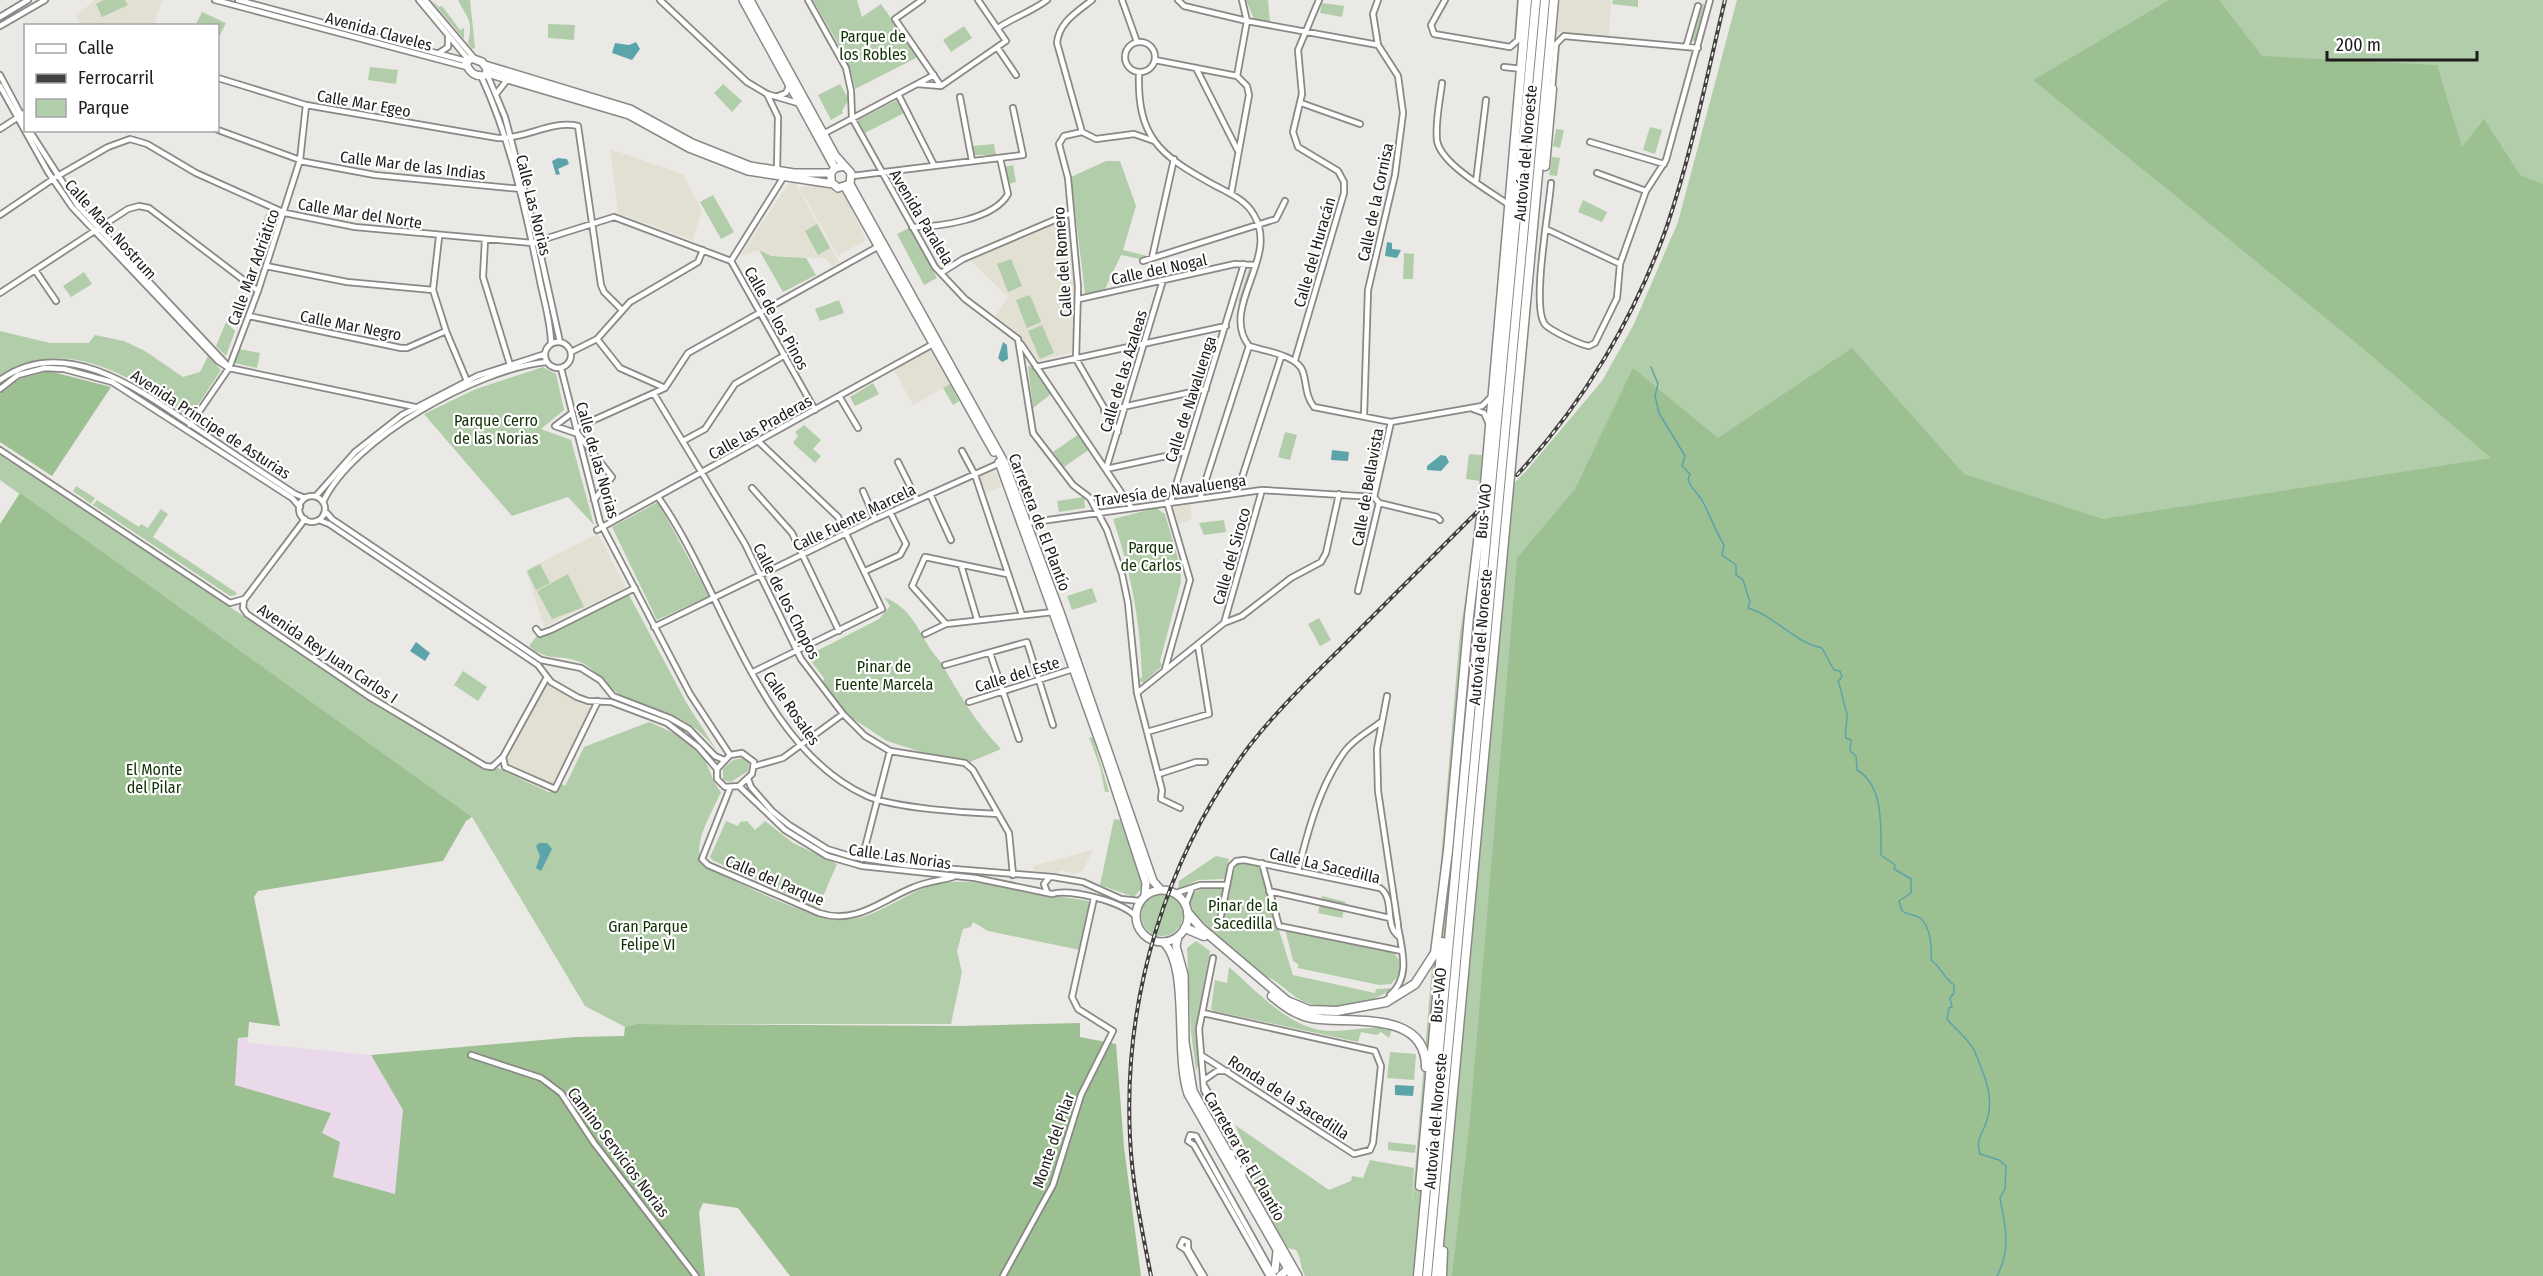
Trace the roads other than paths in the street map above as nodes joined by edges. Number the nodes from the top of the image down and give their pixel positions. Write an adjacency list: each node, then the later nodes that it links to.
1 (28, 0): 28 (street)
2 (45, 0): 30 (street)
3 (215, 0): 41 (street, Avenida Claveles)
4 (238, 0): 39 (street)
5 (419, 0): 33 (street)
6 (425, 0): 41 (street)
7 (660, 0): 60 (street)
8 (743, 0): 54 (street)
9 (750, 0): 78 (street)
10 (808, 0): 70 (street, Avenida Paralela)
11 (922, 0): 48 (street)
12 (978, 0): 31 (street)
13 (1047, 0): 31 (street)
14 (1092, 0): 77 (street)
15 (1122, 0): 34 (street)
16 (1178, 0): 29 (street)
17 (1242, 0): 29 (street)
18 (1319, 0): 32 (street, Calle del Huracán)
19 (1378, 0): 35 (street, Calle de la Cornisa)
20 (1445, 0): 21 (street)
21 (1521, 0)
22 (1527, 0): 44 (highway)
23 (1536, 0): 228 (highway, Autovía del Noroeste)
24 (1545, 0): 338 (highway, Bus-VAO)
25 (1554, 0): 132 (highway, Autovía del Noroeste)
26 (1710, 0): 38 (street)
27 (1698, 6): 37 (street)
28 (0, 17)
29 (1247, 21): 32 (street); 50 (street)
30 (0, 26)
31 (998, 28): 36 (street)
32 (1304, 32): 35 (street); 65 (street, Calle del Huracán)
33 (447, 36): 39 (street); 41 (street)
34 (1137, 42): 40 (street); 46 (street)
35 (1378, 45): 180 (street, Calle de la Cornisa)
36 (997, 47): 49 (street); 57 (street)
37 (1686, 47): 38 (street); 58 (street)
38 (1698, 48): 88 (street)
39 (439, 53): 41 (street)
40 (1155, 60): 43 (street); 46 (street)
41 (469, 61): 45 (street); 45 (street)
42 (1504, 67): 44 (street)
43 (1196, 68): 50 (street); 83 (street)
44 (1522, 69): 105 (highway)
45 (485, 72): 52 (street); 59 (street); 80 (street, Calle Las Norias); 91 (street)
46 (1139, 73): 71 (street)
47 (0, 75): 69 (street, Calle Mare Nostrum)
48 (934, 75): 55 (street); 57 (street)
49 (1016, 75)
50 (1237, 76): 83 (street)
51 (219, 78): 67 (street, Calle Mar Egeo)
52 (510, 79): 59 (street); 97 (street)
53 (1442, 83): 98 (street)
54 (790, 84): 62 (street); 66 (street)
55 (917, 84): 57 (street); 61 (street)
56 (0, 86): 69 (street, Calle Mare Nostrum)
57 (941, 86)
58 (1552, 89): 132 (highway)
59 (495, 94): 80 (street)
60 (767, 94): 62 (street); 91 (street)
61 (898, 94): 70 (street); 89 (street)
62 (776, 96): 66 (street)
63 (960, 97): 87 (street)
64 (1486, 100): 98 (street)
65 (1301, 103): 72 (street); 160 (street, Calle del Huracán)
66 (801, 104): 92 (street)
67 (306, 105): 80 (street, Calle Mar Egeo); 86 (street, Calle Mar Adriático)
68 (1013, 108): 84 (street)
69 (21, 115): 73 (street)
70 (852, 118): 78 (street); 93 (street, Avenida Paralela)
71 (1143, 123): 79 (street); 81 (street)
72 (1360, 124)
73 (0, 129)
74 (219, 130): 86 (street, Calle Mar de las Indias)
75 (30, 132): 96 (street, Calle Mare Nostrum)
76 (30, 132): 96 (street, Calle Mare Nostrum)
77 (1082, 132): 79 (street); 110 (street, Calle del Romero)
78 (823, 134): 90 (street)
79 (1134, 134): 81 (street)
80 (508, 138): 102 (street); 112 (street)
81 (1154, 141): 85 (street)
82 (1590, 142): 88 (street)
83 (1238, 151): 104 (street)
84 (1000, 158): 87 (street); 114 (street)
85 (1174, 159): 104 (street); 124 (street)
86 (300, 160): 102 (street, Calle Mar de las Indias); 109 (street, Calle Mar Adriático)
87 (972, 161): 89 (street)
88 (1664, 164): 103 (street)
89 (934, 165): 93 (street)
90 (844, 166): 92 (street); 95 (street)
91 (777, 171): 92 (street)
92 (833, 171): 100 (street)
93 (880, 172): 95 (street); 114 (street, Avenida Paralela)
94 (1598, 173): 103 (street)
95 (852, 176): 101 (street)
96 (54, 178): 109 (street, Calle Mar del Norte); 111 (street, Calle Mar del Norte); 116 (street, Calle Mare Nostrum)
97 (783, 178): 100 (street); 125 (street)
98 (1476, 182): 106 (street)
99 (1551, 183): 115 (street)
100 (833, 184): 101 (street)
101 (847, 186): 122 (street, Carretera de El Plantío); 223 (street, Carretera de El Plantío)
102 (521, 189): 120 (street)
103 (1646, 191): 128 (street)
104 (1231, 194): 113 (street)
105 (1510, 194): 106 (street); 108 (highway)
106 (1499, 198): 108 (street)
107 (1285, 201): 113 (street)
108 (1509, 206): 150 (highway)
109 (285, 213): 118 (street, Calle Mar del Norte); 129 (street, Calle Mar Adriático)
110 (1071, 213): 133 (street); 138 (street, Calle del Romero)
111 (0, 215)
112 (591, 223): 120 (street, Calle de los Pinos); 123 (street, Calle de los Pinos); 142 (street)
113 (1260, 225): 124 (street); 130 (street)
114 (912, 227): 133 (street, Avenida Paralela)
115 (1546, 229): 117 (street); 121 (street)
116 (95, 230): 131 (street); 136 (street); 165 (street, Calle Mare Nostrum)
117 (1558, 234): 121 (street); 128 (street)
118 (439, 237): 119 (street, Calle Mar del Norte); 135 (street)
119 (485, 240): 120 (street, Calle Mar del Norte); 162 (street)
120 (535, 243): 149 (street); 151 (street, Calle Las Norias)
121 (1545, 244): 128 (street)
122 (879, 246): 143 (street); 152 (street, Carretera de El Plantío)
123 (703, 250): 125 (street, Calle de los Pinos); 142 (street)
124 (1152, 258): 126 (street)
125 (731, 261): 143 (street, Calle de los Pinos)
126 (1143, 261)
127 (1244, 264): 130 (street); 134 (street, Calle del Nogal); 140 (street, Calle de Navaluenga)
128 (1620, 264)
129 (266, 266): 135 (street); 136 (street, Calle Mar Adriático)
130 (1255, 266): 141 (street)
131 (35, 270): 137 (street); 139 (street)
132 (1529, 272): 328 (highway, Autovía del Noroeste)
133 (941, 273): 148 (street, Avenida Paralela)
134 (1163, 280): 138 (street, Calle del Nogal); 153 (street, Calle de las Azaleas)
135 (433, 290): 146 (street)
136 (258, 291): 144 (street, Calle Mar Adriático)
137 (0, 294)
138 (1079, 299): 159 (street, Calle del Romero)
139 (56, 301)
140 (1232, 304): 141 (street); 145 (street, Calle de Navaluenga)
141 (1243, 307): 154 (street)
142 (622, 310): 147 (street)
143 (760, 311): 157 (street, Calle de los Pinos); 169 (street)
144 (249, 316): 146 (street, Calle Mar Negro); 165 (street, Calle Mar Adriático)
145 (1226, 326): 153 (street); 171 (street, Calle de Navaluenga)
146 (446, 331): 168 (street)
147 (597, 339): 155 (street); 169 (street)
148 (1018, 339): 163 (street); 164 (street)
149 (560, 342): 151 (street); 155 (street)
150 (1497, 342): 176 (street); 189 (highway)
151 (551, 344): 156 (street)
152 (933, 344): 173 (street, Calle las Praderas); 194 (street, Carretera de El Plantío)
153 (1144, 344): 159 (street); 175 (street, Calle de las Azaleas)
154 (1249, 346): 158 (street); 208 (street)
155 (571, 352): 166 (street)
156 (545, 354): 161 (street); 162 (street)
157 (784, 355): 177 (street, Calle de los Pinos); 187 (street)
158 (1281, 357): 160 (street); 201 (street)
159 (1076, 358): 164 (street); 178 (street)
160 (1295, 360): 180 (street)
161 (546, 362): 166 (street); 211 (street)
162 (510, 365): 168 (street)
163 (1023, 365): 164 (street); 218 (street)
164 (1034, 365): 195 (street)
165 (229, 368): 174 (street); 182 (street, Calle Mar Adriático)
166 (561, 368): 179 (street, Calle de las Norias)
167 (0, 380): 182 (street, Avenida Príncipe de Asturias)
168 (467, 381): 174 (street)
169 (665, 388): 172 (street)
170 (0, 389): 214 (street, Avenida Príncipe de Asturias)
171 (1206, 389): 175 (street); 192 (street, Calle de Navaluenga)
172 (654, 394): 183 (street); 187 (street, Calle de los Chopos)
173 (839, 396): 177 (street, Calle las Praderas); 184 (street)
174 (415, 407): 204 (street)
175 (1125, 407): 178 (street); 185 (street, Calle de las Azaleas)
176 (1470, 409): 181 (street); 189 (street)
177 (815, 410): 188 (street, Calle las Praderas)
178 (1104, 411): 185 (street)
179 (572, 414): 183 (street, Calle de las Norias); 186 (street)
180 (1364, 416): 181 (street)
181 (1391, 422): 205 (street, Calle de Bellavista)
182 (190, 425): 207 (street, Avenida Príncipe de Asturias)
183 (576, 428): 186 (street, Calle de las Norias)
184 (858, 428)
185 (1118, 432): 195 (street, Calle de las Azaleas)
186 (578, 434): 209 (street, Calle de las Norias); 209 (street)
187 (683, 441): 196 (street, Calle de los Chopos)
188 (758, 441): 196 (street, Calle las Praderas); 226 (street)
189 (1489, 441): 278 (highway)
190 (0, 450): 237 (street, Avenida Rey Juan Carlos I)
191 (962, 451): 197 (street)
192 (1185, 452): 195 (street); 212 (street, Calle de Navaluenga)
193 (898, 462): 210 (street)
194 (1000, 463): 197 (street, Calle Fuente Marcela); 238 (street, Carretera de El Plantío)
195 (1106, 468): 215 (street)
196 (702, 473): 206 (street, Calle las Praderas); 233 (street, Calle de los Chopos)
197 (975, 474): 202 (street, Calle Fuente Marcela); 232 (street)
198 (752, 488): 229 (street)
199 (1262, 490): 201 (street, Travesía de Navaluenga); 203 (street, Travesía de Navaluenga); 241 (street, Calle del Siroco)
200 (863, 491): 220 (street)
201 (1237, 493): 208 (street, Travesía de Navaluenga)
202 (930, 494): 210 (street, Calle Fuente Marcela); 227 (street)
203 (1340, 494): 205 (street, Travesía de Navaluenga); 241 (street, Calle del Siroco)
204 (316, 496): 207 (street); 211 (street)
205 (1374, 496): 213 (street, Calle de Bellavista)
206 (658, 497): 224 (street, Calle las Praderas); 236 (street, Calle Rosales)
207 (305, 498): 214 (street)
208 (1200, 498): 212 (street, Travesía de Navaluenga)
209 (594, 500): 224 (street, Calle de las Norias)
210 (917, 500): 217 (street, Calle Fuente Marcela)
211 (323, 502): 216 (street)
212 (1169, 502): 215 (street, Travesía de Navaluenga); 253 (street)
213 (1379, 503): 222 (street); 235 (street, Calle de Bellavista)
214 (300, 507): 219 (street)
215 (1131, 507): 218 (street, Travesía de Navaluenga)
216 (325, 511): 221 (street); 250 (street)
217 (890, 512): 220 (street, Calle Fuente Marcela); 231 (street)
218 (1097, 512): 223 (street, Travesía de Navaluenga); 259 (street)
219 (305, 519): 221 (street); 237 (street)
220 (875, 519): 226 (street, Calle Fuente Marcela)
221 (319, 520): 255 (street)
222 (1440, 520)
223 (1028, 523): 296 (street, Carretera de El Plantío)
224 (603, 527): 225 (street, Calle las Praderas); 234 (street, Calle de las Norias)
225 (597, 530)
226 (846, 534): 229 (street, Calle Fuente Marcela); 231 (street)
227 (951, 540)
228 (1486, 543): 278 (highway); 337 (highway, Autovía del Noroeste)
229 (803, 555): 233 (street, Calle Fuente Marcela); 245 (street)
230 (961, 565): 232 (street); 240 (street); 242 (street)
231 (865, 571): 245 (street)
232 (1008, 573): 239 (street)
233 (759, 575): 236 (street, Calle Fuente Marcela); 248 (street, Calle de los Chopos)
234 (635, 588): 243 (street, Calle de las Norias); 244 (street)
235 (1358, 591)
236 (714, 598): 243 (street, Calle Fuente Marcela); 254 (street, Calle Rosales)
237 (244, 600): 271 (street, Avenida Rey Juan Carlos I)
238 (1053, 612): 239 (street); 252 (street, Carretera de El Plantío)
239 (1022, 615): 240 (street)
240 (976, 619): 242 (street)
241 (1224, 623): 247 (street)
242 (946, 624): 246 (street)
243 (654, 627): 270 (street, Calle de las Norias)
244 (536, 629)
245 (839, 631): 248 (street)
246 (925, 634)
247 (1198, 645): 253 (street); 266 (street)
248 (797, 651): 254 (street); 263 (street, Calle de los Chopos)
249 (990, 653): 251 (street); 256 (street); 258 (street)
250 (553, 663): 255 (street); 257 (street)
251 (945, 665)
252 (1073, 669): 256 (street, Calle del Este); 302 (street, Carretera de El Plantío)
253 (1165, 669): 259 (street)
254 (753, 672): 268 (street, Calle Rosales)
255 (547, 675): 261 (street); 271 (street)
256 (1039, 680): 258 (street, Calle del Este); 265 (street)
257 (604, 688): 261 (street); 272 (street)
258 (1003, 691): 262 (street, Calle del Este); 267 (street)
259 (1137, 693): 266 (street)
260 (1387, 696): 264 (street)
261 (599, 700): 271 (street); 275 (street)
262 (969, 702)
263 (843, 714): 268 (street); 269 (street, Calle de los Chopos)
264 (1381, 722): 287 (street); 309 (street)
265 (1053, 725)
266 (1147, 732): 276 (street)
267 (1019, 739)
268 (801, 747): 274 (street); 281 (street, Calle Rosales)
269 (890, 751): 281 (street); 283 (street, Calle de los Chopos)
270 (730, 755): 272 (street); 274 (street)
271 (503, 757)
272 (724, 760): 275 (street)
273 (1205, 762): 276 (street)
274 (755, 766): 277 (street)
275 (717, 770): 280 (street)
276 (1158, 774): 282 (street)
277 (748, 779): 279 (street); 285 (street, Calle Las Norias)
278 (1455, 783): 284 (highway)
279 (739, 786): 280 (street); 288 (street, Calle Las Norias)
280 (730, 788): 294 (street, Calle del Parque)
281 (877, 799): 283 (street, Calle Rosales); 285 (street)
282 (1180, 808)
283 (998, 814): 289 (street, Calle de los Chopos)
284 (1449, 851): 313 (highway); 325 (highway)
285 (862, 859): 289 (street, Calle Las Norias)
286 (1262, 863): 287 (street, Calle La Sacedilla); 293 (street, Calle La Sacedilla); 297 (street)
287 (1298, 871): 305 (street, Calle La Sacedilla)
288 (913, 872): 290 (street, Calle Las Norias); 294 (street)
289 (1013, 875): 291 (street, Calle Las Norias)
290 (958, 876): 294 (street, Calle del Parque); 298 (street, Calle Las Norias)
291 (1048, 878): 292 (street, Calle Las Norias); 298 (street)
292 (1057, 879): 299 (street); 302 (street, Calle Las Norias)
293 (1227, 885): 295 (street); 306 (street, Calle La Sacedilla)
294 (912, 888)
295 (1192, 888): 300 (street); 303 (street)
296 (1160, 889): 300 (street); 302 (street)
297 (1269, 891): 305 (street); 311 (street)
298 (1047, 892): 299 (street, Calle Las Norias)
299 (1057, 892): 301 (street, Calle Las Norias)
300 (1176, 893): 303 (street)
301 (1094, 898): 304 (street, Calle Las Norias); 334 (street, Monte del Pilar)
302 (1143, 898): 304 (street)
303 (1187, 909): 307 (street); 313 (highway)
304 (1136, 917): 310 (street)
305 (1390, 918): 309 (street, Calle La Sacedilla)
306 (1219, 926)
307 (1185, 928): 308 (street); 325 (highway)
308 (1178, 937): 310 (street); 323 (street, Carretera de El Plantío)
309 (1400, 937): 311 (street)
310 (1163, 942): 322 (street, Carretera de El Plantío)
311 (1402, 951): 313 (street)
312 (1213, 958): 314 (street)
313 (1361, 1008)
314 (1203, 1013): 316 (street); 320 (street, Ronda de la Sacedilla)
315 (471, 1055): 333 (street, Camino Servicios Norias)
316 (1201, 1055): 317 (street); 318 (street)
317 (1211, 1062): 318 (street, Ronda de la Sacedilla); 320 (street, Ronda de la Sacedilla)
318 (1203, 1066): 319 (street); 321 (street)
319 (1217, 1071): 320 (street); 321 (street)
320 (1231, 1072)
321 (1204, 1080): 324 (street)
322 (1204, 1126): 326 (street); 329 (street, Carretera de El Plantío)
323 (1227, 1151): 324 (street); 326 (street, Carretera de El Plantío)
324 (1241, 1156): 326 (street); 327 (street)
325 (1422, 1160): 337 (highway)
326 (1234, 1163): 327 (street, Carretera de El Plantío); 329 (street)
327 (1243, 1177): 331 (street, Carretera de El Plantío)
328 (1445, 1179): 339 (highway, Autovía del Noroeste); 340 (highway)
329 (1246, 1197): 330 (street, Carretera de El Plantío)
330 (1277, 1249): 331 (street, Carretera de El Plantío); 332 (street)
331 (1289, 1267): 332 (street); 336 (street, Carretera de El Plantío)
332 (1272, 1274): 332 (street, Carretera de El Plantío)
333 (696, 1276)
334 (1003, 1276)
335 (1202, 1276): 335 (street)
336 (1298, 1276)
337 (1416, 1276)
338 (1427, 1276)
339 (1436, 1276)
340 (1442, 1276)

